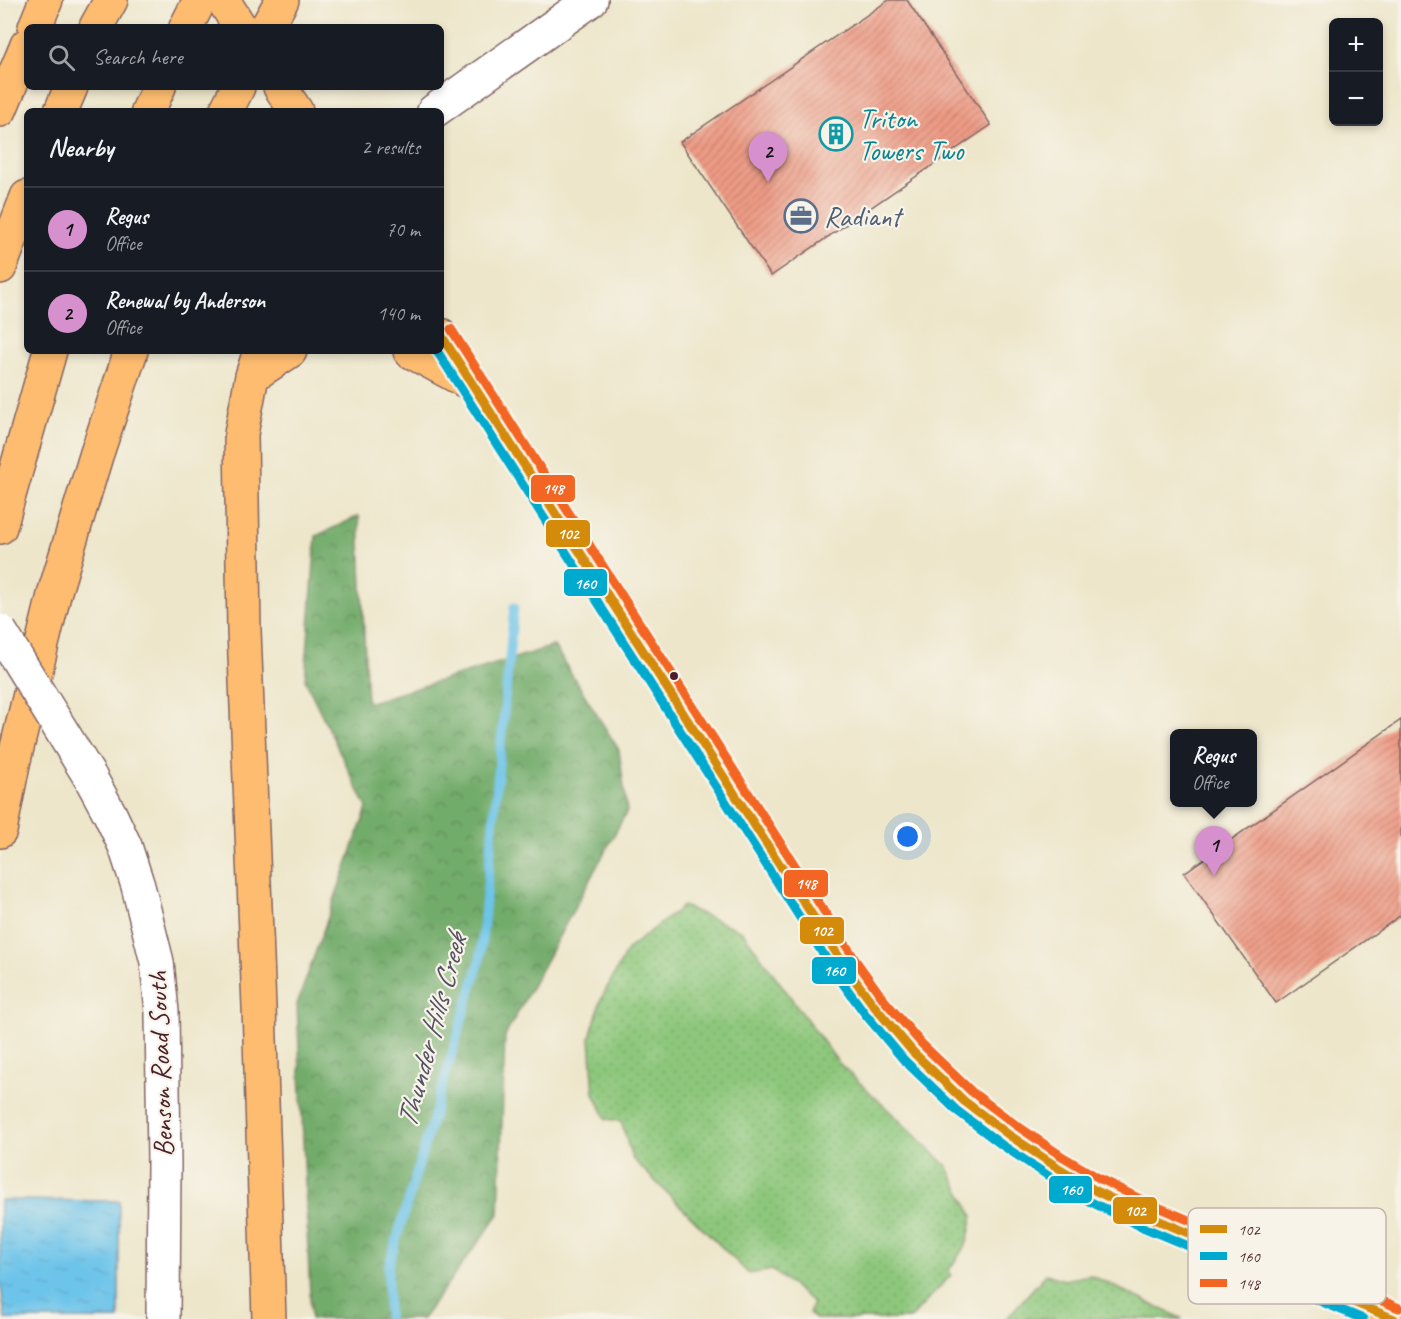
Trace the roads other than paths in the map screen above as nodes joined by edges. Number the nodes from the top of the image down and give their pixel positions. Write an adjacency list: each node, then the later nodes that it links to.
1 (46, 0): 7 (main road)
2 (111, 0): 8 (main road)
3 (200, 0): 9 (main road)
4 (223, 0): 10 (main road)
5 (282, 0): 11 (main road)
6 (591, 0): 21 (street)
7 (36, 24)
8 (98, 24)
9 (188, 24)
10 (238, 24)
11 (269, 24)
12 (24, 52): 22 (main road)
13 (70, 90): 17 (main road)
14 (158, 90): 18 (main road)
15 (236, 90): 19 (main road)
16 (282, 90): 20 (main road)
17 (62, 108)
18 (149, 108)
19 (228, 108)
20 (294, 108)
21 (438, 108)
22 (0, 110)
23 (24, 205): 24 (main road)
24 (0, 267)
25 (444, 340): 31 (main road)
26 (49, 354): 32 (main road)
27 (129, 354): 34 (main road)
28 (282, 354): 30 (main road)
29 (416, 354): 31 (main road)
30 (256, 364): 38 (main road)
31 (473, 385): 35 (main road)
32 (0, 527)
33 (0, 631): 37 (street, Benson Road South, bridge)
34 (0, 831)
35 (1188, 1233)
36 (1358, 1304): 39 (main road)
37 (163, 1319)
38 (269, 1319)
39 (1394, 1319)

